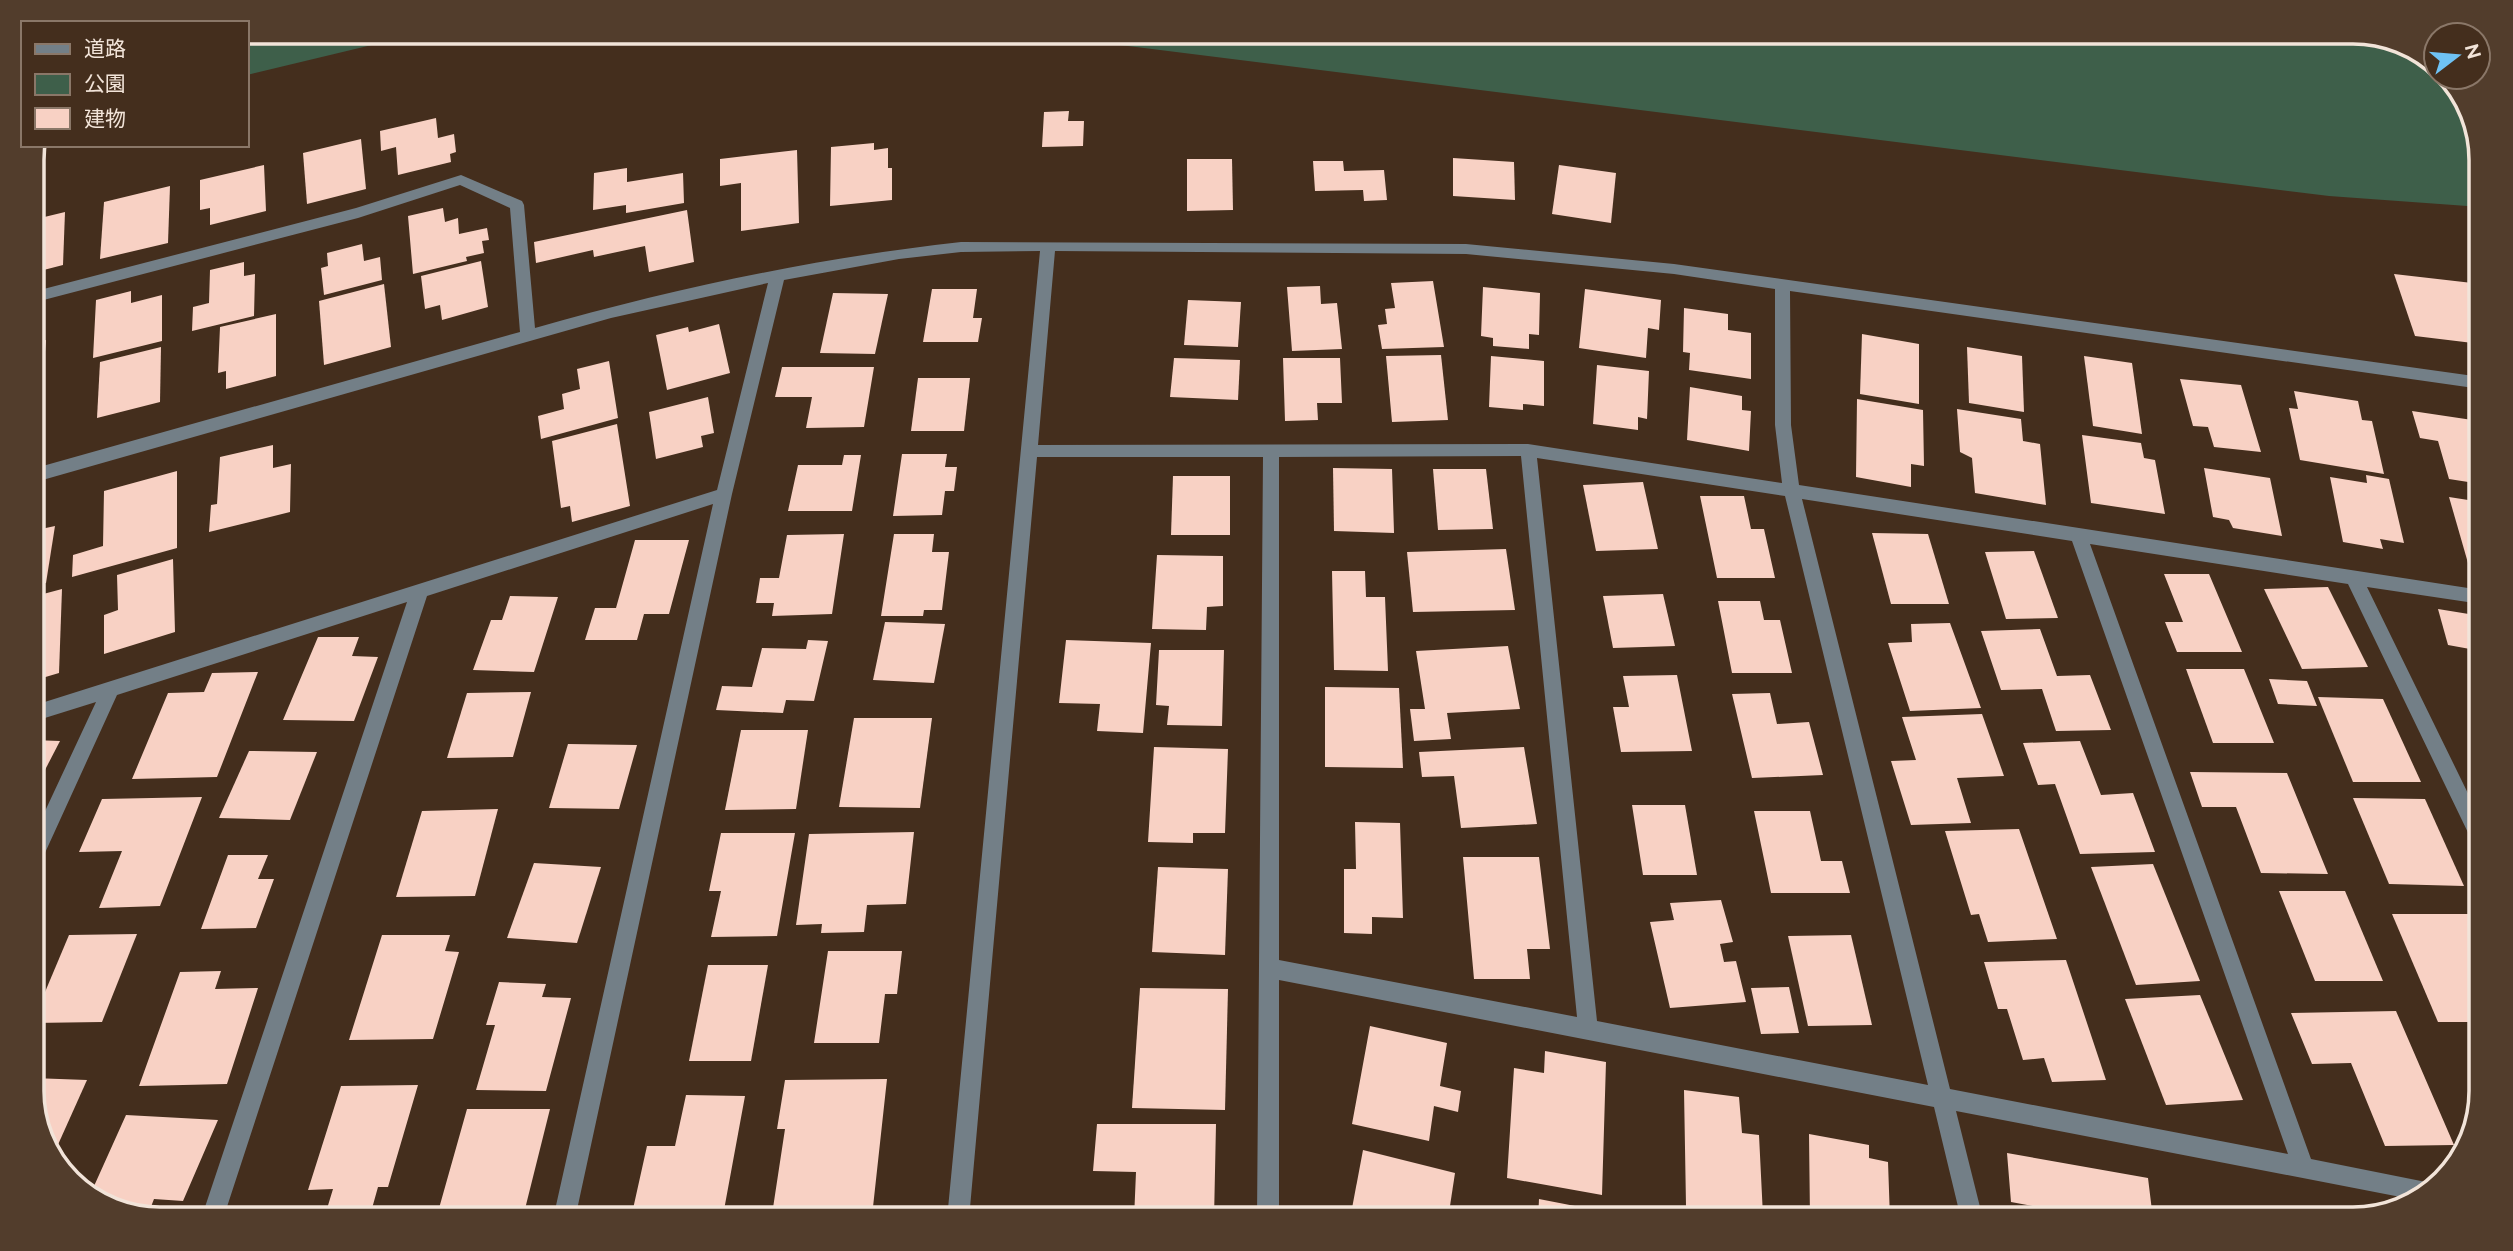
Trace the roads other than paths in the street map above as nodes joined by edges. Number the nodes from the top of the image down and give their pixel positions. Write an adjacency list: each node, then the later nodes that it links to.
1 (1048, 246): 2 (street); 3 (street); 9 (street)
2 (778, 275): 5 (street); 12 (street)
3 (1782, 284): 6 (street); 11 (street)
4 (44, 294): 5 (street)
5 (528, 336): 10 (street)
6 (2469, 381)
7 (1271, 450): 8 (street); 9 (street); 21 (street)
8 (1528, 450): 11 (street); 22 (street)
9 (1029, 451): 28 (street)
10 (44, 473)
11 (1791, 491): 13 (street); 23 (street)
12 (724, 494): 15 (street); 27 (street)
13 (2078, 535): 14 (street); 24 (street)
14 (2354, 578): 16 (street); 19 (street)
15 (420, 590): 17 (street); 26 (street)
16 (2469, 595)
17 (111, 689): 18 (street); 20 (street)
18 (44, 710)
19 (2469, 812)
20 (44, 834)
21 (1269, 968): 22 (street); 29 (street)
22 (1588, 1029): 23 (street)
23 (1941, 1096): 24 (street); 30 (street)
24 (2304, 1168): 25 (street)
25 (2415, 1189)
26 (216, 1207)
27 (567, 1207)
28 (959, 1207)
29 (1268, 1207)
30 (1969, 1207)

